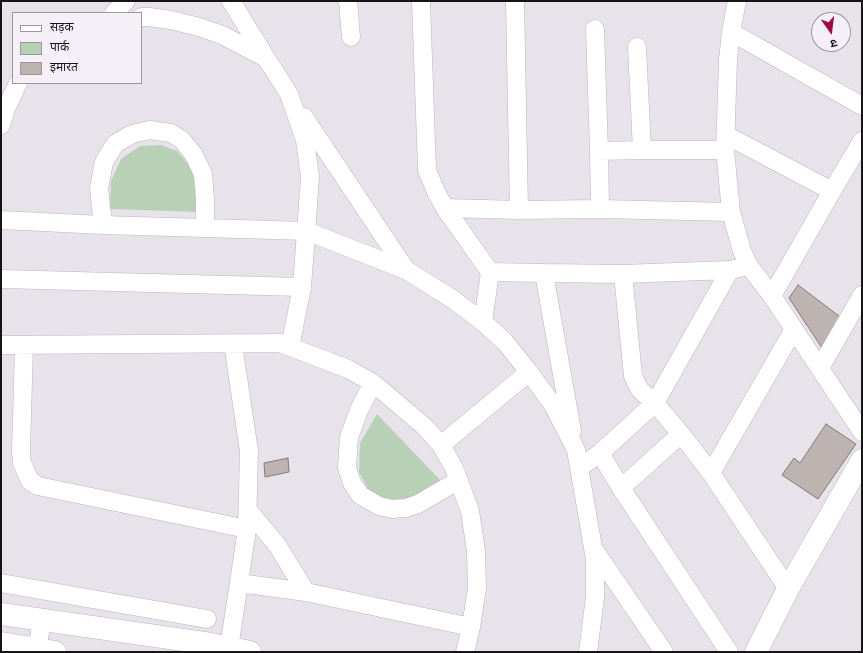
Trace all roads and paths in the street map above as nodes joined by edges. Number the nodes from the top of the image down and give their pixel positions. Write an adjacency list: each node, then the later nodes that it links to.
1 (126, 1): 8 (street)
2 (231, 1): 14 (street)
3 (348, 1): 4 (street); 12 (street)
4 (353, 1)
5 (421, 1): 26 (street)
6 (515, 1): 28 (street)
7 (737, 1): 11 (street)
8 (115, 12)
9 (142, 17): 14 (street)
10 (596, 29): 24 (street)
11 (731, 32): 19 (street); 22 (street)
12 (350, 37)
13 (637, 47): 23 (street)
14 (266, 58): 18 (street)
15 (12, 81): 17 (street)
16 (18, 84): 20 (street)
17 (1, 87)
18 (289, 94): 33 (street); 35 (street)
19 (862, 106)
20 (1, 125)
21 (862, 141): 25 (street)
22 (725, 142): 23 (street); 25 (street); 29 (street)
23 (642, 150): 24 (street)
24 (599, 151): 27 (street)
25 (832, 190): 43 (street)
26 (445, 208): 28 (street); 37 (street)
27 (600, 209): 28 (street); 29 (street)
28 (518, 210)
29 (731, 212): 34 (street)
30 (1, 220): 31 (street)
31 (103, 224): 32 (street); 32 (street)
32 (204, 228): 33 (street)
33 (306, 231): 35 (street); 41 (street)
34 (749, 266): 36 (street); 43 (street)
35 (406, 270): 44 (street)
36 (730, 270): 39 (street); 53 (street)
37 (490, 272): 38 (street); 44 (street)
38 (544, 273): 39 (street); 57 (street)
39 (624, 274): 53 (street)
40 (1, 279): 41 (street)
41 (302, 287): 49 (street)
42 (862, 295): 50 (street)
43 (772, 296): 45 (street)
44 (483, 322): 51 (street)
45 (794, 329): 50 (street); 61 (street)
46 (233, 344): 48 (street); 49 (street); 64 (street)
47 (1, 345): 48 (street)
48 (24, 345): 65 (street)
49 (290, 347): 52 (street)
50 (820, 368): 54 (street)
51 (529, 372): 56 (street); 57 (street)
52 (373, 383): 56 (street); 62 (street)
53 (655, 403): 55 (street); 58 (street)
54 (862, 432)
55 (682, 434): 61 (street); 63 (street)
56 (441, 445): 62 (street)
57 (576, 450): 60 (street)
58 (600, 453): 60 (street); 63 (street)
59 (861, 465): 69 (street)
60 (579, 468): 66 (street)
61 (712, 473): 69 (street)
62 (459, 480): 74 (street)
63 (622, 488): 82 (street)
64 (248, 510): 65 (street); 70 (street)
65 (247, 529): 68 (street)
66 (593, 548): 80 (street); 81 (street)
67 (1, 583): 73 (street)
68 (239, 583): 70 (street); 77 (street)
69 (788, 588): 83 (street)
70 (306, 592): 74 (street)
71 (1, 614): 72 (street)
72 (42, 619): 76 (street); 78 (street)
73 (207, 619)
74 (471, 627): 79 (street)
75 (1, 643): 78 (street)
76 (179, 646): 77 (street)
77 (240, 650)
78 (43, 651)
79 (465, 652)
80 (588, 652)
81 (664, 652)
82 (729, 652)
83 (756, 652)

